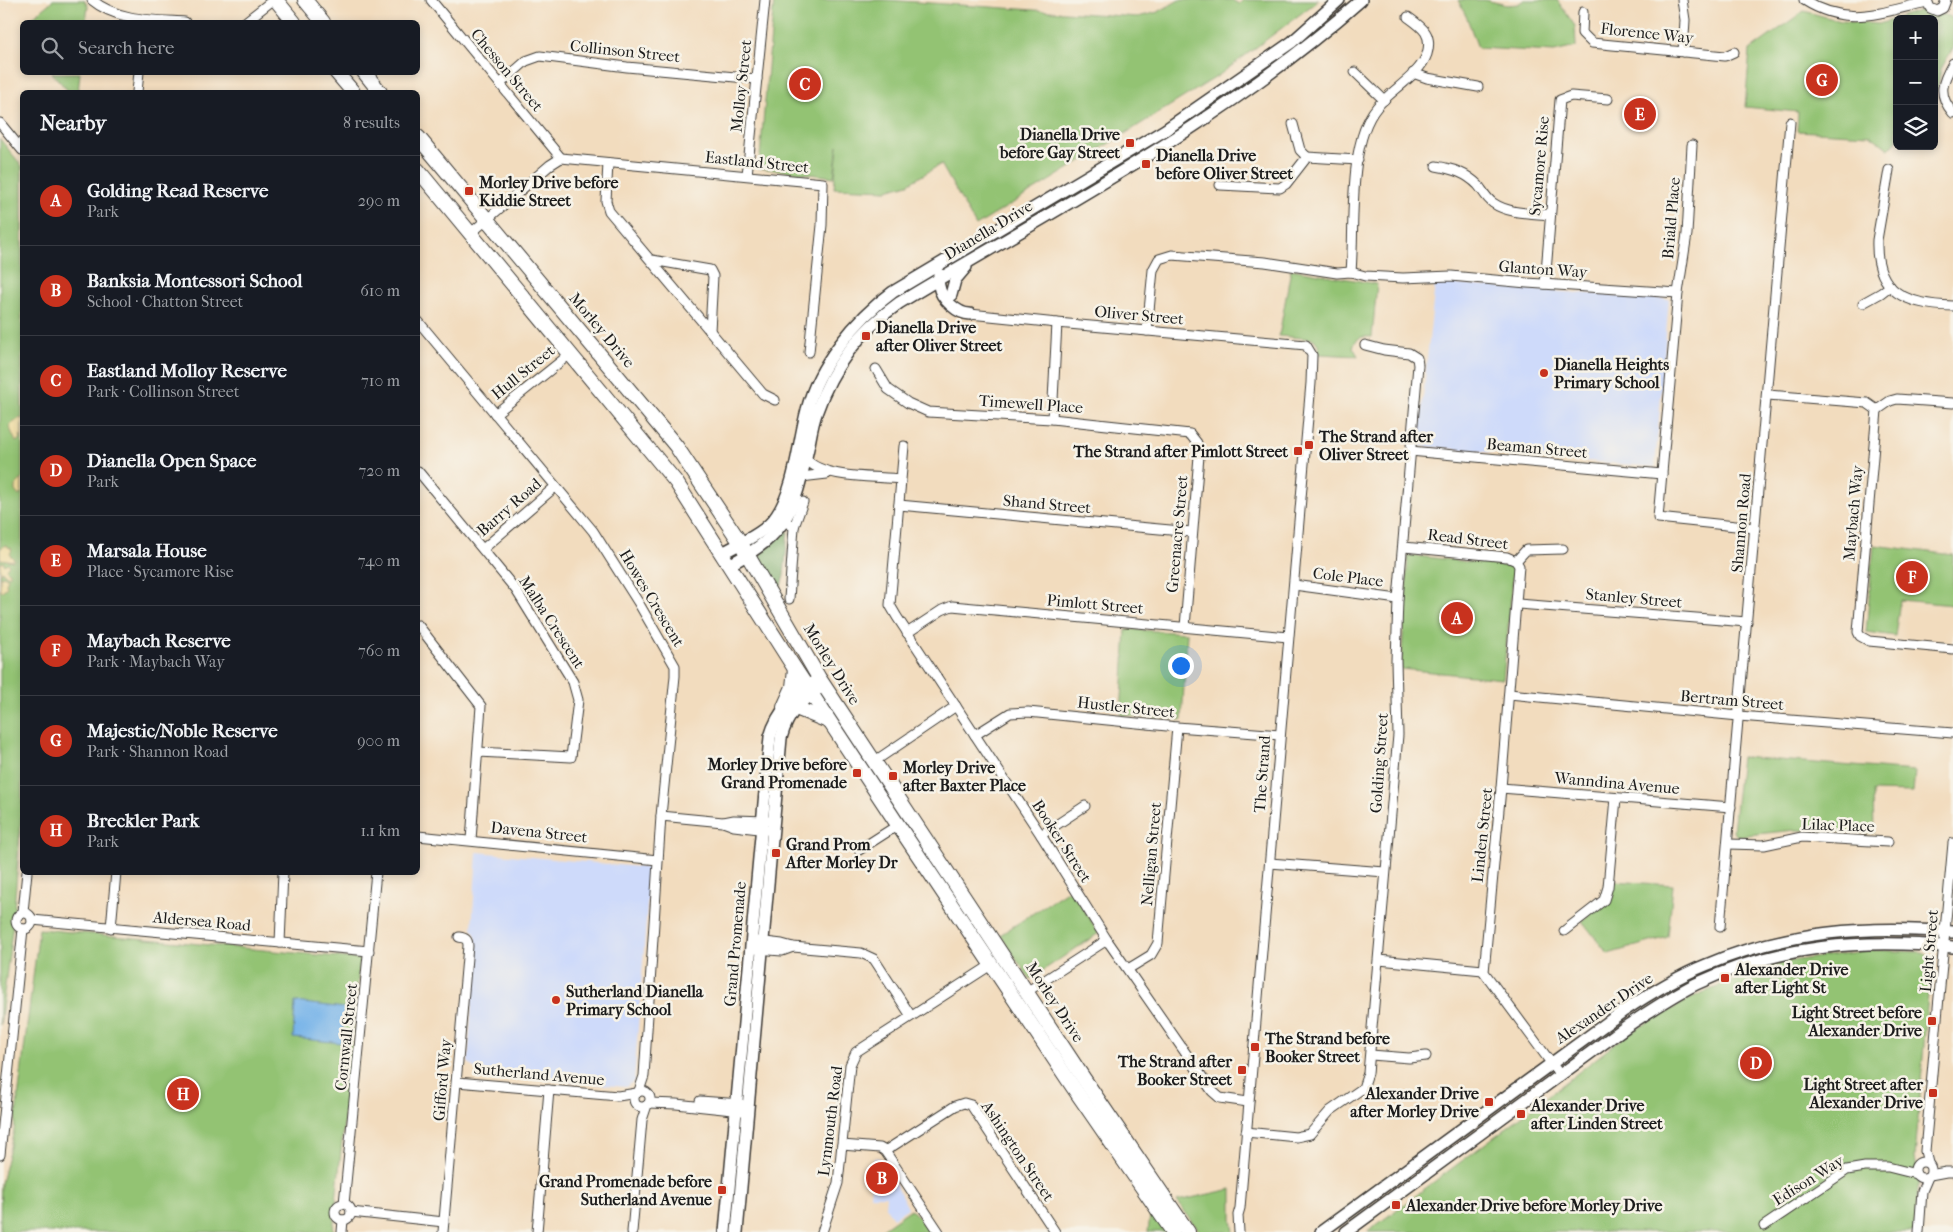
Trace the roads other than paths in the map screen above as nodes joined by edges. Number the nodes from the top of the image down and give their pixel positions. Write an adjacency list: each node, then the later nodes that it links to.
1 (92, 0): 14 (street)
2 (274, 0): 15 (street); 16 (highway)
3 (305, 0): 17 (highway)
4 (431, 0): 27 (street, Chesson Street)
5 (765, 0): 26 (street, Molloy Street)
6 (1339, 0): 53 (main road, Dianella Drive)
7 (1361, 0): 54 (main road, Dianella Drive)
8 (1682, 0): 18 (street)
9 (1804, 0): 10 (street)
10 (1927, 1): 11 (street)
11 (1948, 4)
12 (1583, 12): 18 (street, Florence Way)
13 (1408, 17): 22 (street)
14 (139, 20)
15 (248, 20)
16 (292, 20)
17 (321, 20)
18 (1683, 52): 19 (street, Florence Way)
19 (1734, 52)
20 (1953, 63): 34 (street)
21 (1355, 72): 33 (street)
22 (1413, 73): 28 (street); 33 (street)
23 (139, 75): 29 (street)
24 (339, 75): 30 (highway)
25 (366, 75): 31 (highway)
26 (757, 79): 27 (street, Collinson Street); 48 (street, Molloy Street)
27 (500, 84): 42 (street, Chesson Street)
28 (1478, 87)
29 (137, 90)
30 (351, 90)
31 (378, 90)
32 (1608, 99): 50 (street, Sycamore Rise)
33 (1384, 100): 43 (street)
34 (1953, 114)
35 (1790, 122): 76 (street, Shannon Road)
36 (0, 123): 40 (street)
37 (1293, 124): 41 (street)
38 (420, 139): 51 (highway, Morley Drive)
39 (1692, 146): 62 (street, Briald Place)
40 (20, 148)
41 (1307, 157): 43 (street); 49 (street)
42 (561, 158): 44 (street, Eastland Street); 51 (street)
43 (1358, 160): 56 (street)
44 (608, 164): 48 (street, Eastland Street); 55 (street)
45 (1436, 166): 50 (street)
46 (1890, 170): 60 (street)
47 (420, 172): 52 (highway, Morley Drive)
48 (746, 175): 73 (street, Eastland Street)
49 (1220, 185)
50 (1550, 215): 59 (street, Sycamore Rise)
51 (487, 220): 52 (street); 97 (highway, Morley Drive)
52 (470, 234): 74 (highway, Morley Drive)
53 (954, 255): 57 (main road); 58 (main road, Dianella Drive)
54 (974, 258): 57 (main road, Dianella Drive); 63 (main road)
55 (652, 260): 69 (street); 69 (street)
56 (1351, 272): 59 (street, Glanton Way); 70 (street, Glanton Way)
57 (939, 278): 58 (main road); 61 (main road, Dianella Drive); 63 (main road)
58 (914, 279): 94 (main road, Dianella Drive)
59 (1545, 284): 62 (street, Glanton Way)
60 (1890, 286): 64 (street); 65 (street)
61 (922, 289): 63 (main road); 85 (main road, Dianella Drive)
62 (1678, 293): 88 (street)
63 (950, 299): 66 (main road)
64 (1863, 303)
65 (1953, 306)
66 (970, 314): 67 (street, Oliver Street)
67 (1057, 323): 70 (street, Oliver Street); 81 (street)
68 (420, 324): 80 (street, Howes Crescent)
69 (710, 331): 77 (street)
70 (1147, 331): 71 (street, Oliver Street)
71 (1306, 345): 105 (street, The Strand)
72 (1365, 345): 84 (street, Golding Street)
73 (809, 352)
74 (570, 354): 80 (street, Hull Street); 102 (highway, Morley Drive)
75 (876, 369): 81 (street, Timewell Place)
76 (1768, 395): 79 (street); 95 (street, Shannon Road)
77 (775, 400)
78 (1953, 403): 79 (street)
79 (1877, 410): 114 (street, Maybach Way)
80 (495, 414): 91 (street, Howes Crescent)
81 (1052, 419): 82 (street, Timewell Place)
82 (1198, 443): 96 (street, Greenacre Street)
83 (904, 446): 90 (street, Booker Street)
84 (1410, 451): 88 (street, Beaman Street); 98 (street, Golding Street)
85 (806, 459): 87 (street); 89 (main road, Dianella Drive)
86 (420, 473): 99 (street, Malba Crescent)
87 (832, 473): 89 (street); 90 (street)
88 (1662, 474): 95 (street)
89 (802, 477): 94 (main road, Dianella Drive)
90 (900, 479): 93 (street, Booker Street)
91 (555, 487): 99 (street, Barry Road); 133 (street, Howes Crescent)
92 (803, 502): 94 (street)
93 (898, 505): 96 (street, Shand Street); 112 (street, Booker Street)
94 (785, 522): 97 (main road, Dianella Drive); 101 (main road, Dianella Drive); 106 (street)
95 (1756, 528): 109 (street, Shannon Road)
96 (1192, 532): 110 (street, Greenacre Street)
97 (740, 542): 101 (highway, Morley Drive); 102 (main road, Dianella Drive)
98 (1404, 547): 103 (street, Read Street); 107 (street, Golding Street)
99 (483, 549): 127 (street, Malba Crescent)
100 (1563, 549): 103 (street)
101 (748, 555): 102 (main road, Dianella Drive); 116 (highway, Morley Drive)
102 (725, 559): 115 (highway, Morley Drive)
103 (1516, 560): 104 (street, Read Street)
104 (1520, 572): 108 (street, Linden Street)
105 (1294, 586): 107 (street, Cole Place); 113 (street, The Strand)
106 (789, 599)
107 (1398, 599): 145 (street, Golding Street)
108 (1518, 604): 109 (street, Stanley Street); 118 (street, Linden Street)
109 (1747, 622): 121 (street, Shannon Road)
110 (1184, 627): 112 (street, Pimlott Street); 113 (street, Pimlott Street)
111 (420, 628): 127 (street)
112 (906, 633): 119 (street, Booker Street)
113 (1288, 637): 126 (street, The Strand)
114 (1953, 649)
115 (795, 669): 117 (highway, Morley Drive); 120 (highway)
116 (822, 682): 117 (main road, Grand Promenade); 128 (highway, Morley Drive)
117 (809, 690): 120 (main road, Grand Promenade); 122 (highway, Morley Drive)
118 (1510, 694): 121 (street, Bertram Street); 129 (street, Linden Street)
119 (956, 706): 125 (street, Booker Street); 128 (street)
120 (790, 708): 122 (highway); 135 (main road, Grand Promenade)
121 (1740, 716): 124 (street, Bertram Street); 132 (street, Shannon Road)
122 (829, 721): 134 (highway, Morley Drive)
123 (1177, 727): 125 (street, Hustler Street); 126 (street, Hustler Street); 168 (street, Nelligan Street)
124 (1953, 733)
125 (975, 735): 136 (street, Booker Street)
126 (1280, 735): 144 (street, The Strand)
127 (478, 752): 138 (street)
128 (875, 761): 150 (highway, Morley Drive)
129 (1501, 788): 130 (street, Wanndina Avenue); 169 (street, Linden Street)
130 (1616, 798): 132 (street, Wanndina Avenue); 157 (street)
131 (1085, 806): 136 (street)
132 (1731, 808): 141 (street, Shannon Road)
133 (662, 816): 135 (street); 143 (street, Howes Crescent)
134 (898, 825): 142 (street); 152 (highway, Morley Drive)
135 (767, 826): 162 (main road, Grand Promenade); 163 (main road, Grand Promenade)
136 (1041, 835): 160 (street, Booker Street)
137 (420, 836): 138 (street, Davena Street)
138 (471, 840): 143 (street, Davena Street)
139 (1888, 842): 141 (street, Lilac Place)
140 (1953, 843): 158 (street, Light Street)
141 (1728, 844): 154 (street, Shannon Road)
142 (859, 850)
143 (658, 860): 178 (street, Howes Crescent)
144 (1270, 862): 145 (street); 179 (street, The Strand)
145 (1385, 872): 166 (street, Golding Street)
146 (27, 875): 151 (street)
147 (116, 875): 155 (street)
148 (283, 875): 161 (street)
149 (376, 875): 165 (street, Cornwall Street)
150 (971, 908): 152 (highway); 170 (highway, Morley Drive)
151 (23, 912): 153 (street); 156 (street)
152 (959, 916): 167 (highway, Morley Drive)
153 (32, 920): 155 (street, Aldersea Road); 156 (street)
154 (1720, 926)
155 (111, 928): 161 (street, Aldersea Road)
156 (23, 929): 184 (street)
157 (1564, 931)
158 (1949, 932): 164 (street, Light Street); 174 (main road, Alexander Drive)
159 (459, 937): 176 (street, Gifford Way)
160 (1107, 940): 168 (street, Booker Street); 170 (street)
161 (280, 943): 165 (street, Aldersea Road)
162 (751, 945): 163 (street); 180 (main road, Grand Promenade)
163 (764, 946): 171 (street); 180 (main road, Grand Promenade)
164 (1949, 947): 175 (main road, Alexander Drive); 185 (street, Light Street)
165 (369, 951): 188 (street, Cornwall Street)
166 (1379, 960): 169 (street); 172 (street, Golding Street)
167 (991, 965): 171 (street, Lynmouth Road); 203 (highway, Morley Drive)
168 (1128, 969): 179 (street, Booker Street)
169 (1484, 970): 174 (street)
170 (1028, 991): 204 (highway, Morley Drive)
171 (910, 1016): 182 (street, Lynmouth Road)
172 (1371, 1055): 173 (street); 181 (street, Golding Street)
173 (1426, 1056)
174 (1551, 1064): 175 (street); 207 (main road, Alexander Drive)
175 (1560, 1075): 208 (main road, Alexander Drive)
176 (457, 1082): 177 (street, Sutherland Avenue); 192 (street, Gifford Way)
177 (549, 1090): 178 (street, Sutherland Avenue); 196 (street)
178 (643, 1099): 180 (street, Sutherland Avenue); 197 (street, Howes Crescent)
179 (1248, 1102): 181 (street, The Strand)
180 (742, 1108): 187 (main road, Grand Promenade)
181 (1246, 1132): 189 (street, The Strand)
182 (842, 1145): 183 (street); 200 (street, Lynmouth Road)
183 (885, 1151): 201 (street); 202 (street, Ashington Street)
184 (0, 1155)
185 (1923, 1170): 186 (street, Edison Way); 193 (street, Edison Way); 209 (street, Light Street)
186 (1949, 1172)
187 (734, 1200): 198 (main road, Grand Promenade); 199 (main road, Grand Promenade)
188 (344, 1204): 190 (street); 191 (street)
189 (1240, 1208): 205 (street, The Strand); 206 (street, The Strand)
190 (351, 1212): 191 (street); 192 (street)
191 (343, 1220): 194 (street)
192 (444, 1222): 195 (street, Gifford Way)
193 (1764, 1226)
194 (342, 1232)
195 (443, 1232)
196 (537, 1232)
197 (632, 1232)
198 (726, 1232)
199 (737, 1232)
200 (822, 1232)
201 (938, 1232)
202 (1055, 1232)
203 (1173, 1232)
204 (1188, 1232)
205 (1239, 1232)
206 (1244, 1232)
207 (1321, 1232)
208 (1346, 1232)
209 (1919, 1232)

